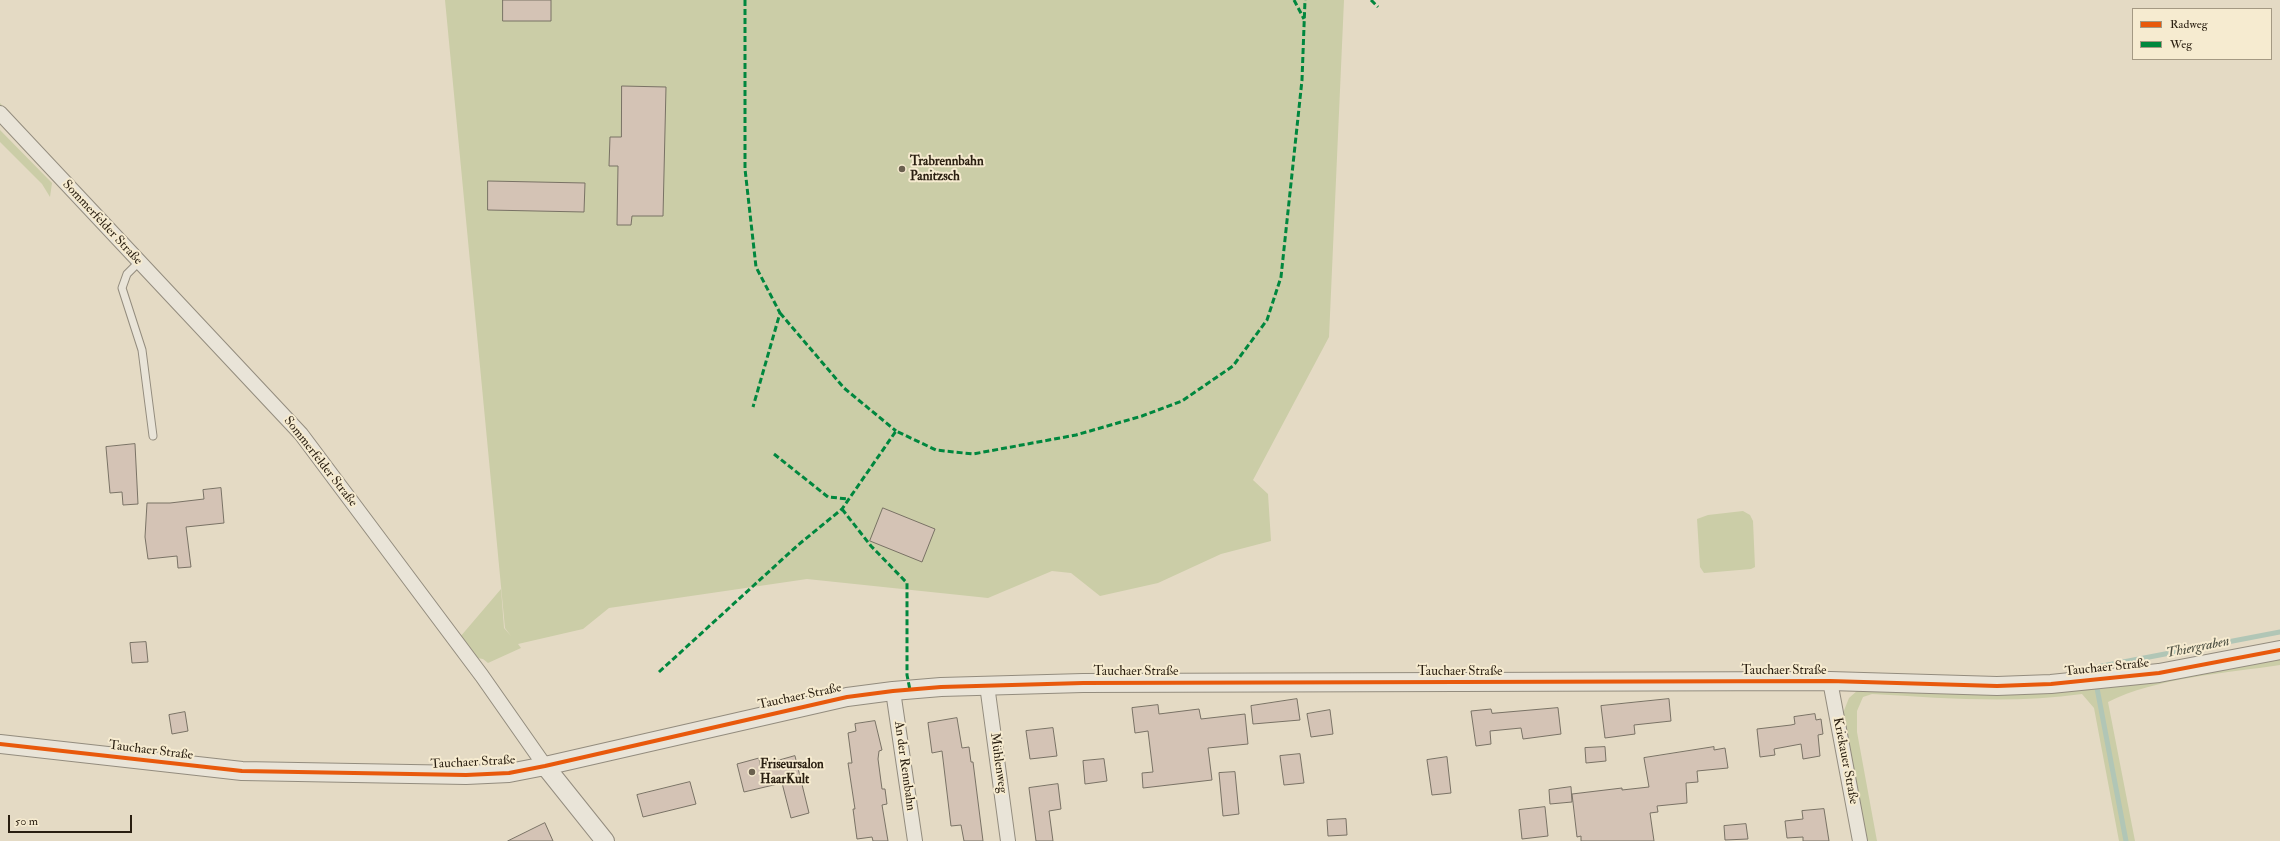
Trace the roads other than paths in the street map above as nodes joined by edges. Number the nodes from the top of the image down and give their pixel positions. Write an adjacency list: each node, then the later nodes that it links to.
1 (0, 113): 2 (street, Sommerfelder Straße)
2 (139, 262): 3 (lane); 9 (street, Sommerfelder Straße)
3 (153, 436)
4 (2280, 650): 5 (street, Tauchaer Straße)
5 (1830, 681): 6 (street, Tauchaer Straße); 13 (street, Kriekauer Straße)
6 (987, 685): 7 (street, Tauchaer Straße); 12 (street, Mühlenweg)
7 (893, 691): 9 (street, Tauchaer Straße); 11 (street, An der Rennbahn)
8 (0, 744): 9 (street, Tauchaer Straße)
9 (545, 766): 10 (street, Sommerfelder Straße)
10 (606, 841)
11 (915, 841)
12 (1008, 841)
13 (1860, 841)

